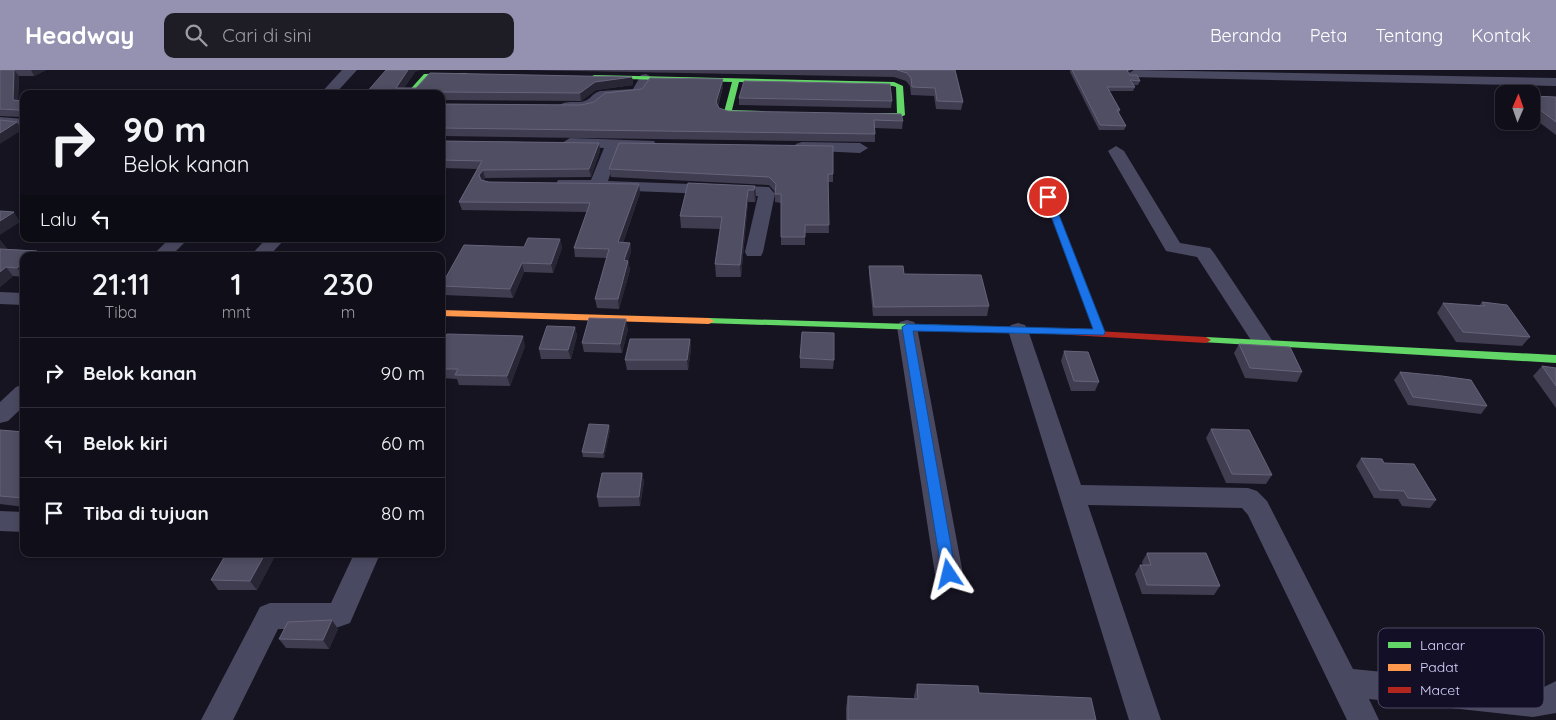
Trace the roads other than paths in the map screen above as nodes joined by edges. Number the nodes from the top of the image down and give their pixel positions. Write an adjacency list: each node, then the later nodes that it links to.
1 (350, 70): 8 (street)
2 (1134, 74): 7 (street)
3 (480, 75): 9 (street)
4 (639, 75): 5 (street); 6 (street); 10 (street)
5 (586, 77)
6 (736, 80): 11 (street); 12 (street)
7 (1556, 82)
8 (331, 90)
9 (413, 90)
10 (554, 107)
11 (779, 113)
12 (858, 115)
13 (0, 121): 14 (street)
14 (20, 124)
15 (556, 143): 16 (street)
16 (612, 144): 17 (street); 23 (street)
17 (659, 144)
18 (783, 147): 19 (street)
19 (860, 148)
20 (1116, 151): 35 (street)
21 (1042, 180): 34 (lane)
22 (549, 184): 23 (street)
23 (598, 184): 28 (street)
24 (176, 242): 26 (street)
25 (273, 242): 27 (street)
26 (165, 252)
27 (263, 252)
28 (754, 252)
29 (0, 298): 30 (street)
30 (20, 299)
31 (445, 313): 32 (street)
32 (907, 327): 33 (street); 43 (street)
33 (1018, 330): 34 (street); 39 (street)
34 (1100, 332): 35 (street)
35 (1263, 343): 36 (street)
36 (1556, 359)
37 (20, 396): 38 (street)
38 (0, 415)
39 (1071, 495): 44 (street); 49 (street)
40 (0, 521): 41 (street)
41 (20, 522)
42 (366, 557): 48 (street)
43 (949, 574)
44 (1344, 682): 45 (street); 50 (street)
45 (1378, 686)
46 (1556, 696): 47 (street)
47 (1544, 701)
48 (216, 720)
49 (1145, 720)
50 (1363, 720)

